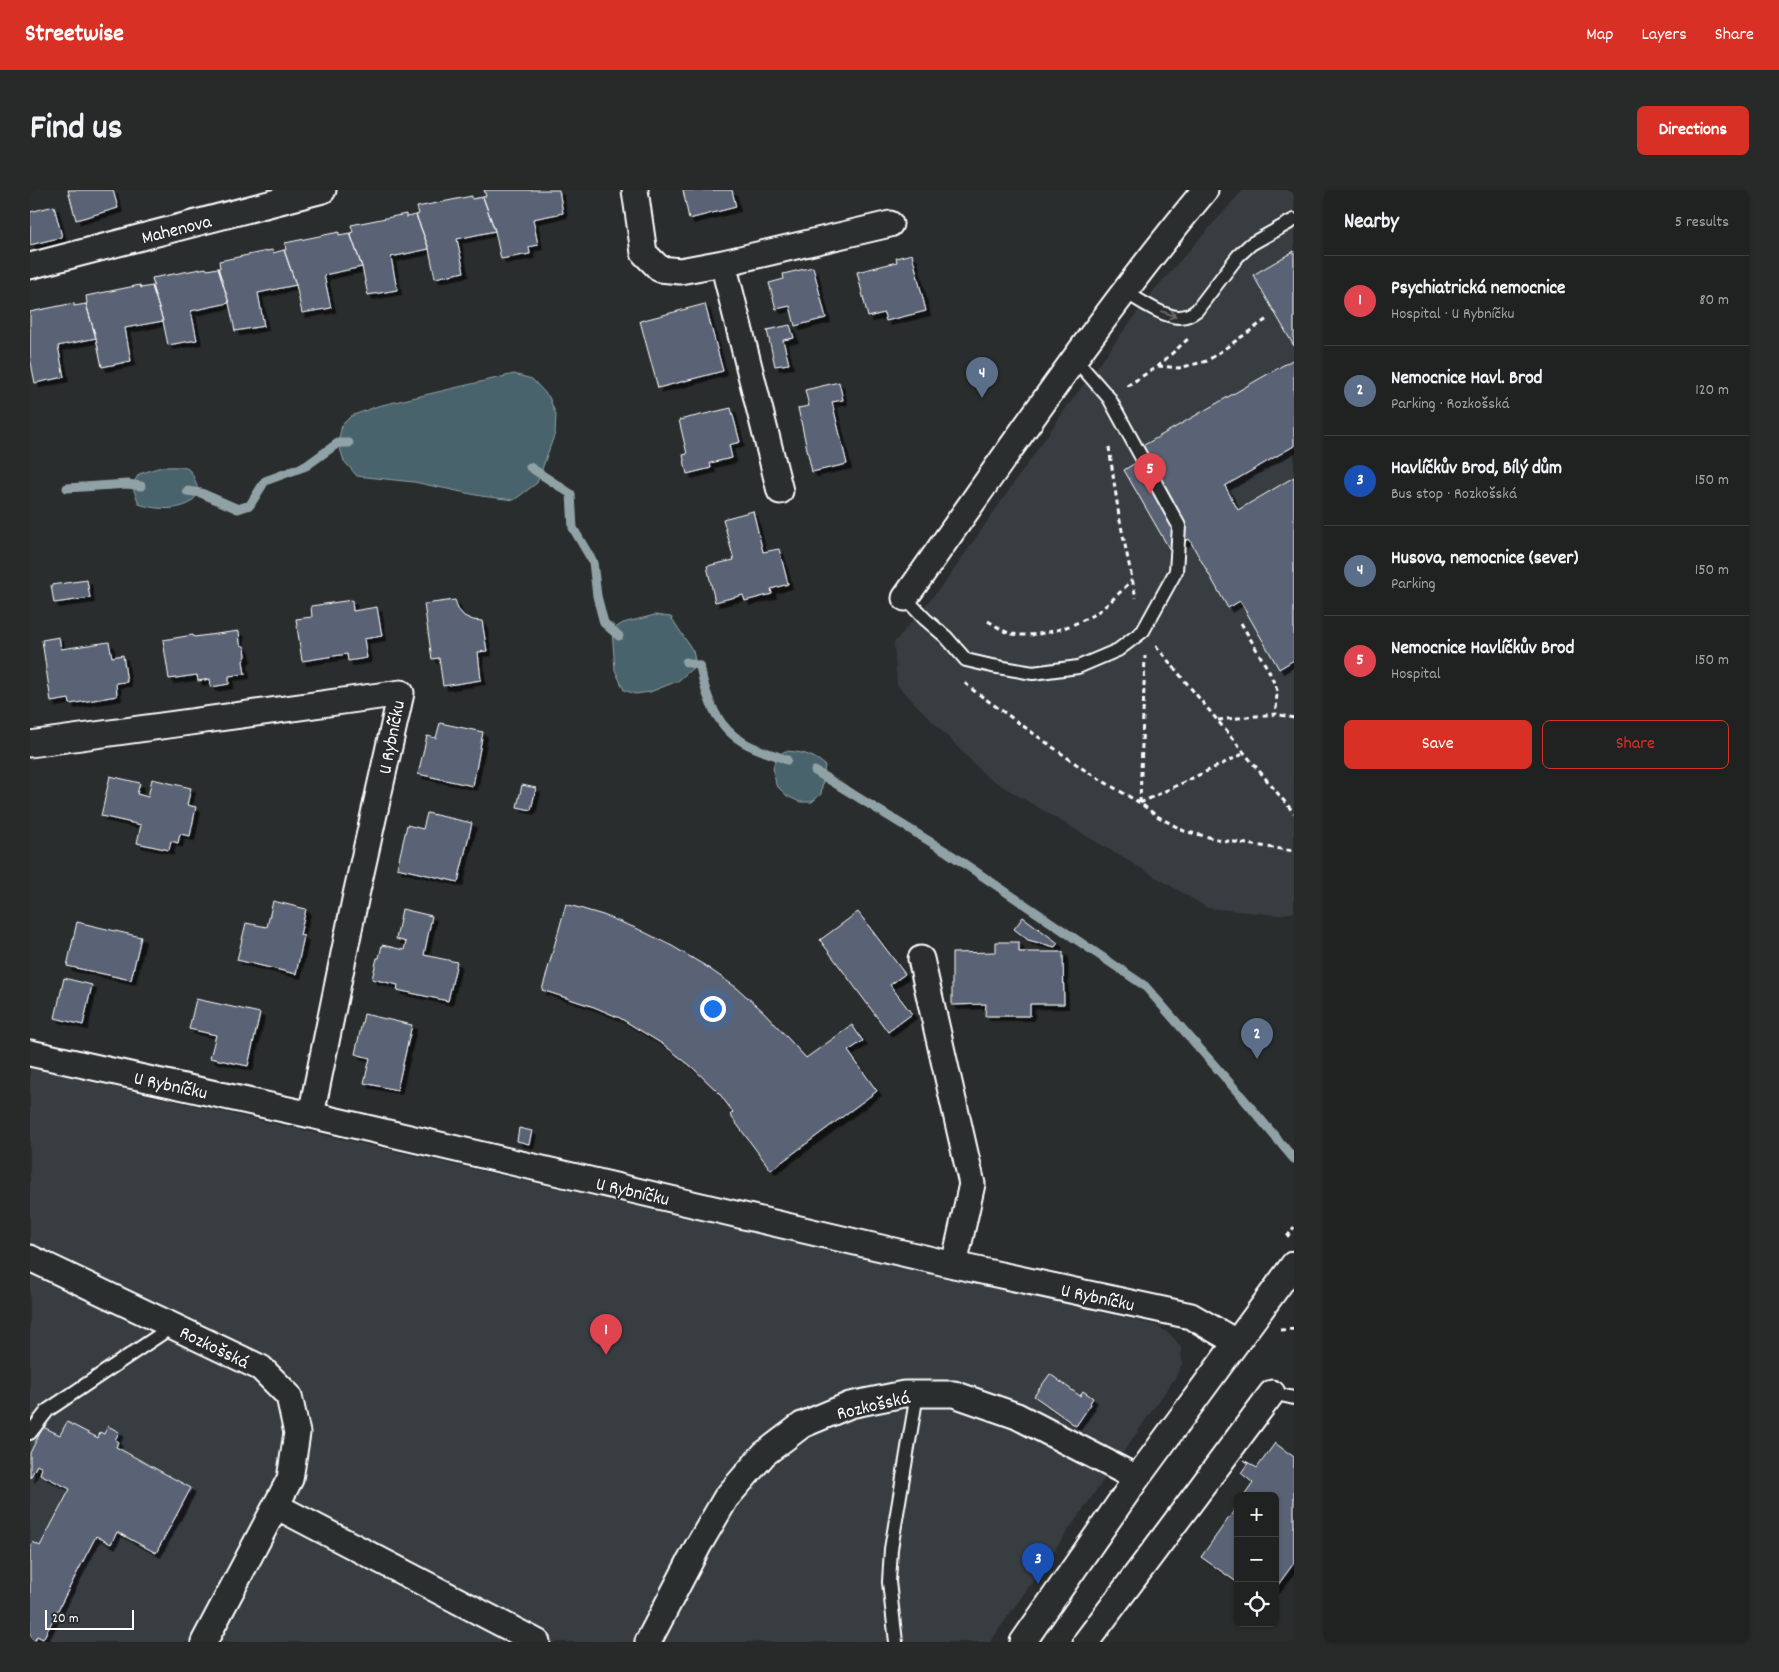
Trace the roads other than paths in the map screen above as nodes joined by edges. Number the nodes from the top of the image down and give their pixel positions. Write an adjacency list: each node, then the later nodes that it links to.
1 (323, 190): 7 (street, Mahenova)
2 (635, 190): 6 (street)
3 (1205, 190): 8 (street)
4 (1294, 220): 8 (lane, one-way to 4)
5 (890, 224): 6 (street)
6 (723, 263): 10 (street)
7 (30, 266)
8 (1125, 292): 9 (street)
9 (1074, 359): 11 (street); 11 (lane)
10 (780, 491)
11 (905, 598)
12 (30, 744): 15 (street, U Rybníčku)
13 (921, 959): 18 (street)
14 (30, 1053): 15 (street, U Rybníčku)
15 (311, 1115): 18 (street, U Rybníčku)
16 (30, 1258): 19 (street, Rozkošská)
17 (1294, 1264): 20 (street)
18 (954, 1265): 20 (street, U Rybníčku)
19 (173, 1326): 23 (lane); 25 (street, Rozkošská)
20 (1236, 1342): 24 (street)
21 (917, 1394): 24 (street, Rozkošská); 28 (street, Rozkošská); 29 (lane)
22 (1283, 1395): 31 (street)
23 (30, 1433)
24 (1137, 1478): 30 (street)
25 (276, 1506): 26 (street, Rozkošská); 27 (street)
26 (204, 1642)
27 (537, 1642)
28 (648, 1642)
29 (896, 1642)
30 (1024, 1642)
31 (1086, 1642)

